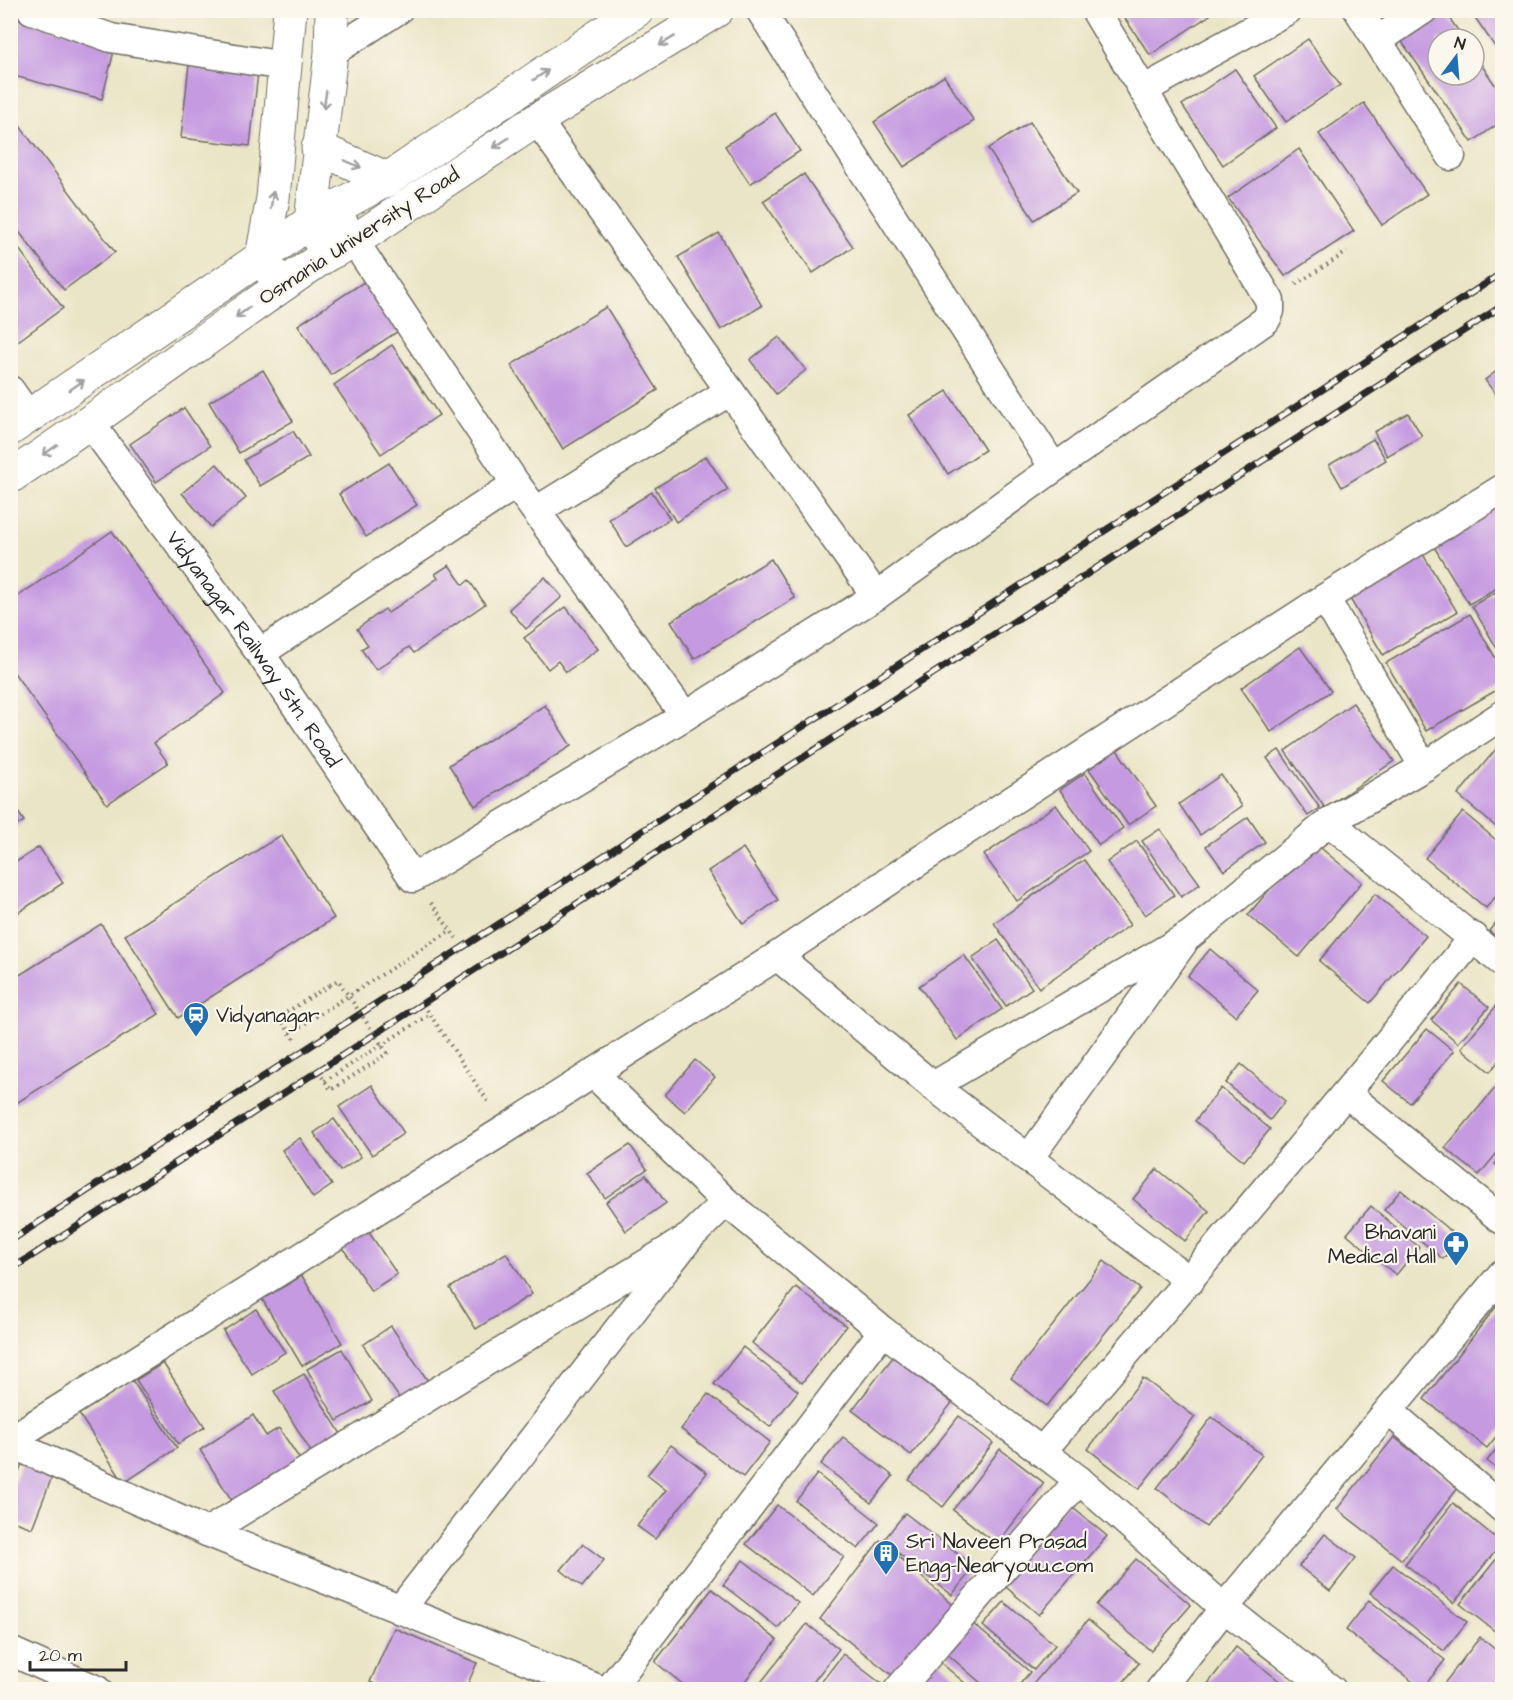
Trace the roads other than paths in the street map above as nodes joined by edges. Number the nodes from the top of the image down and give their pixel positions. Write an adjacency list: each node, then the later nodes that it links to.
1 (32, 10): 14 (street)
2 (290, 10): 14 (main road)
3 (332, 10): 13 (main road)
4 (398, 10): 13 (street)
5 (717, 10): 16 (main road, Osmania University Road, one-way to 16)
6 (760, 10): 28 (street)
7 (1095, 10): 15 (street)
8 (1288, 10): 15 (street)
9 (1358, 10): 12 (street)
10 (1423, 10): 12 (street)
11 (618, 16): 19 (main road, Osmania University Road, one-way to 11)
12 (1378, 40): 18 (street)
13 (331, 53): 17 (main road, one-way to 17)
14 (284, 66): 22 (main road, one-way to 14)
15 (1143, 90): 28 (street)
16 (537, 120): 21 (main road, Osmania University Road, one-way to 21); 25 (street)
17 (318, 148): 19 (main road, one-way to 19); 20 (main road)
18 (1451, 156)
19 (388, 179): 20 (main road, Osmania University Road)
20 (323, 214): 21 (main road); 22 (main road, Osmania University Road)
21 (340, 248): 23 (main road, Osmania University Road); 30 (street)
22 (262, 257): 23 (main road); 27 (main road, Osmania University Road, one-way to 22)
23 (280, 287): 26 (main road, Osmania University Road, one-way to 26)
24 (10, 390): 27 (street)
25 (730, 391): 32 (street); 33 (street)
26 (90, 423): 29 (main road, Osmania University Road, one-way to 29); 35 (street, Vidyanagar Railway Stn. Road)
27 (20, 424)
28 (1054, 468): 33 (street)
29 (10, 477)
30 (516, 484): 32 (street); 35 (street)
31 (1503, 489): 34 (street)
32 (536, 511): 36 (street)
33 (876, 596): 36 (street)
34 (1325, 598): 38 (street); 42 (street)
35 (260, 653): 36 (street, Vidyanagar Railway Stn. Road)
36 (685, 716)
37 (1501, 719): 38 (street)
38 (1424, 767): 39 (street)
39 (1329, 822): 40 (street); 41 (street)
40 (1190, 935): 45 (street); 47 (street)
41 (1474, 938): 43 (street); 46 (street)
42 (777, 956): 44 (street); 45 (street)
43 (1503, 962)
44 (593, 1073): 48 (street); 55 (street)
45 (933, 1086): 47 (street)
46 (1347, 1094): 49 (street); 52 (street)
47 (1029, 1158): 52 (street)
48 (726, 1202): 50 (street); 53 (street)
49 (1503, 1220)
50 (690, 1237): 59 (street); 61 (street)
51 (1503, 1274): 54 (street)
52 (1190, 1281): 56 (street)
53 (883, 1331): 56 (street); 65 (street)
54 (1389, 1411): 58 (street); 60 (street)
55 (10, 1442): 59 (street)
56 (1041, 1452): 57 (street)
57 (1079, 1480): 60 (street); 66 (street)
58 (1503, 1508)
59 (207, 1532): 61 (street)
60 (1224, 1608): 67 (street); 68 (street)
61 (400, 1610): 64 (street)
62 (10, 1651): 63 (street)
63 (97, 1689)
64 (601, 1689)
65 (609, 1689)
66 (898, 1689)
67 (1160, 1689)
68 (1332, 1689)

